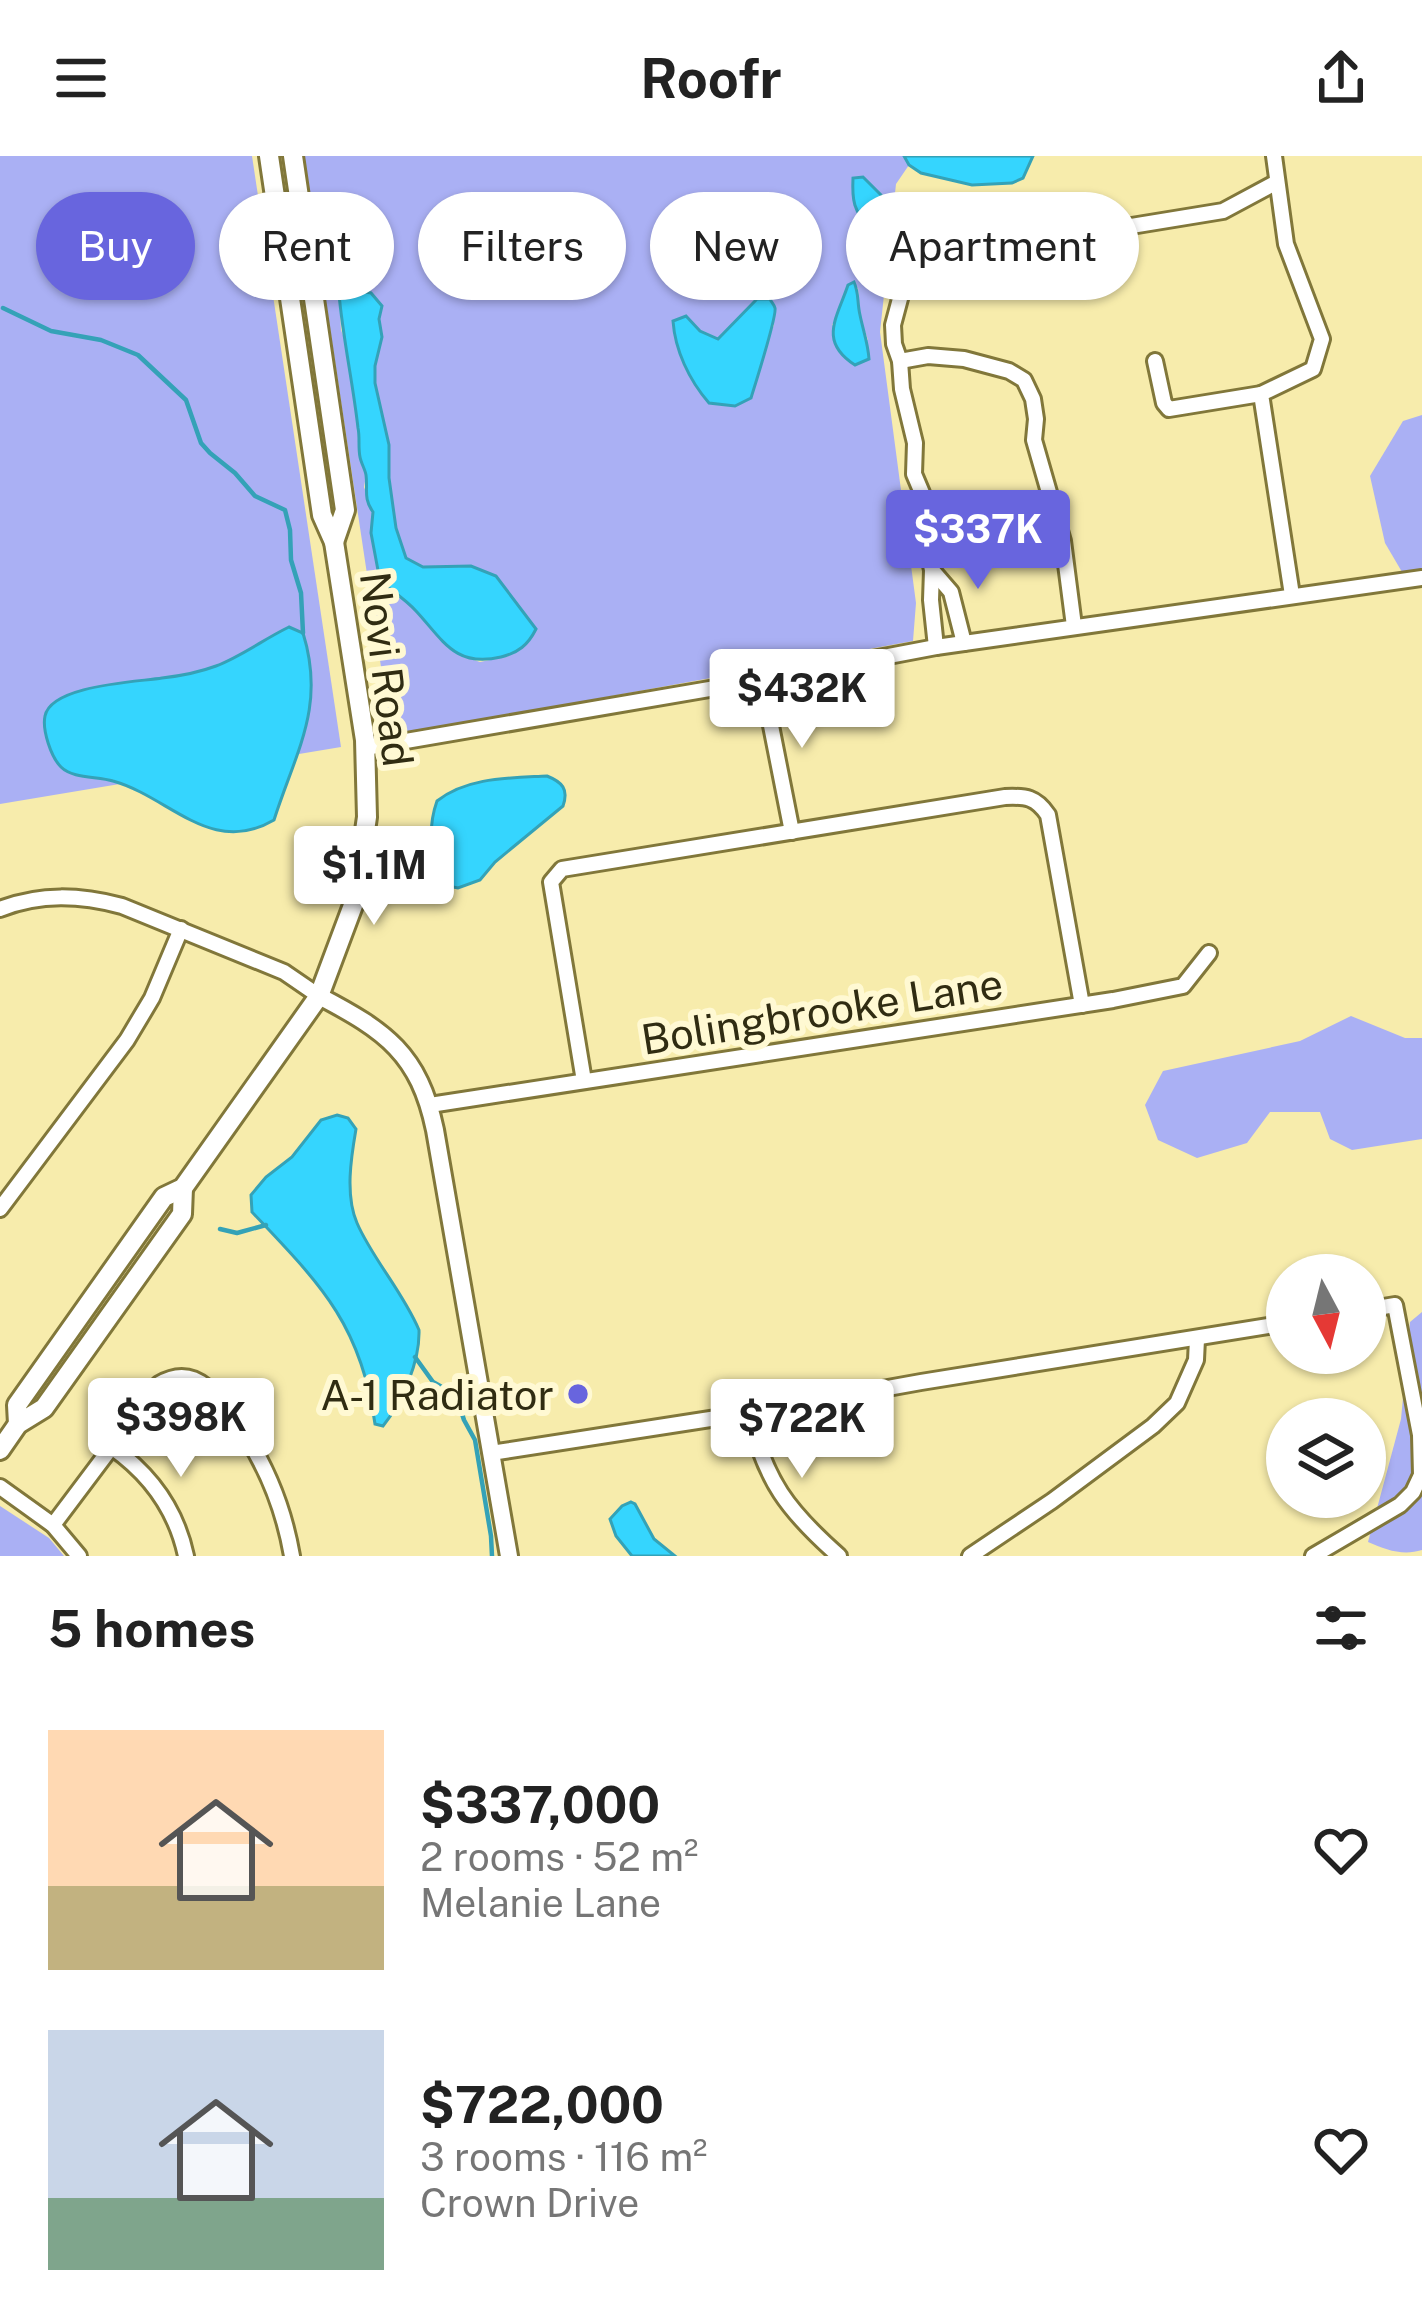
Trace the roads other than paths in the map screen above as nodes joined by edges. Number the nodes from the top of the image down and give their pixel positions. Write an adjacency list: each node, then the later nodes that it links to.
1 (269, 156): 10 (main road, Novi Road)
2 (293, 156): 10 (main road, Novi Road)
3 (1274, 156): 4 (street)
4 (1277, 182): 5 (street); 9 (street)
5 (1139, 225)
6 (900, 300): 7 (street)
7 (900, 361): 11 (street); 14 (street)
8 (1154, 361): 9 (street)
9 (1261, 394): 13 (street)
10 (334, 542): 18 (main road, Novi Road)
11 (932, 570): 15 (street); 16 (street)
12 (1422, 578): 13 (street)
13 (1292, 595): 14 (street)
14 (1074, 626): 15 (street)
15 (964, 643): 16 (street)
16 (936, 647): 17 (street)
17 (762, 680): 18 (street); 19 (street)
18 (365, 748): 23 (main road, Novi Road)
19 (792, 832): 24 (street); 25 (street)
20 (0, 909): 21 (street)
21 (181, 929): 23 (street); 27 (street)
22 (1210, 953): 24 (street, Bolingbrooke Lane)
23 (319, 996): 26 (street); 33 (main road, Novi Road)
24 (1082, 1005): 25 (street, Bolingbrooke Lane)
25 (584, 1081): 26 (street, Bolingbrooke Lane)
26 (430, 1105): 34 (street)
27 (0, 1209)
28 (1386, 1306): 43 (street)
29 (1266, 1327): 30 (street)
30 (1197, 1339): 31 (street); 42 (street)
31 (749, 1413): 34 (street); 41 (street)
32 (112, 1448): 36 (street); 38 (street); 39 (street)
33 (0, 1450)
34 (491, 1453): 40 (street)
35 (0, 1487): 36 (street)
36 (53, 1525): 37 (street)
37 (79, 1556)
38 (186, 1556)
39 (292, 1556)
40 (509, 1556)
41 (839, 1556)
42 (970, 1556)
43 (1313, 1556)

